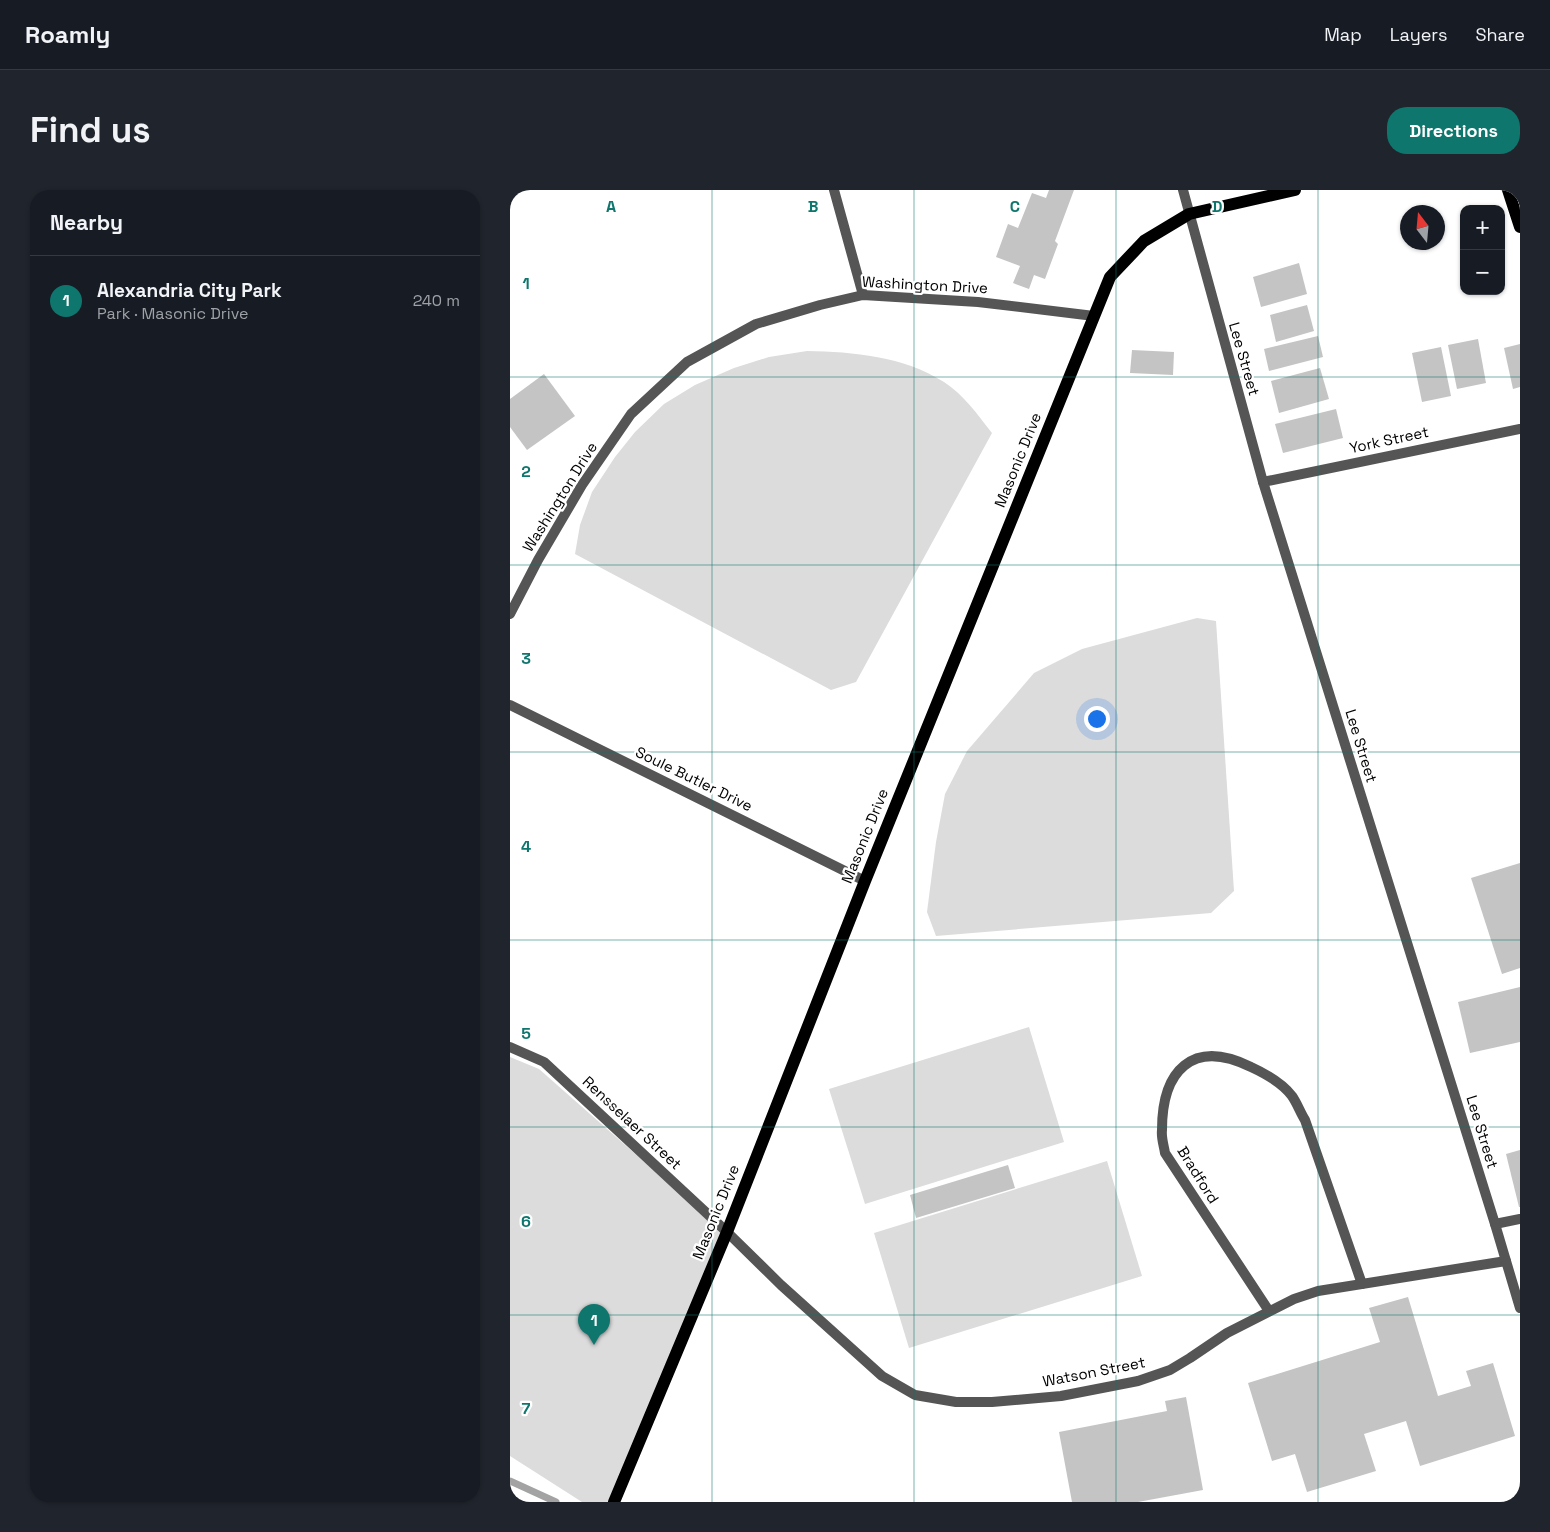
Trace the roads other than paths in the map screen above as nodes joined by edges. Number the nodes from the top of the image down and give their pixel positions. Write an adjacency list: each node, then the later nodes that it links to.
1 (834, 190): 7 (street)
2 (1183, 190): 5 (street, Lee Street)
3 (1295, 190): 5 (main road, Masonic Drive)
4 (1508, 190): 6 (main road)
5 (1189, 214): 8 (main road, Masonic Drive); 10 (street, Lee Street)
6 (1520, 227)
7 (863, 295): 8 (street, Washington Drive); 11 (street, Washington Drive)
8 (1094, 316): 13 (main road, Masonic Drive)
9 (1520, 428): 10 (street, York Street)
10 (1263, 482): 16 (street, Lee Street)
11 (510, 614)
12 (510, 704): 13 (street, Soule Butler Drive)
13 (864, 881): 17 (main road, Masonic Drive)
14 (510, 1047): 17 (street, Rensselaer Street)
15 (1520, 1219): 16 (street)
16 (1495, 1224): 18 (street, Lee Street)
17 (727, 1232): 21 (street, Watson Street); 22 (main road, Masonic Drive)
18 (1506, 1262): 19 (street, Watson Street); 20 (street, Lee Street)
19 (1362, 1284): 21 (street, Watson Street); 21 (street, Bradford)
20 (1520, 1308)
21 (1269, 1311)
22 (614, 1502)

